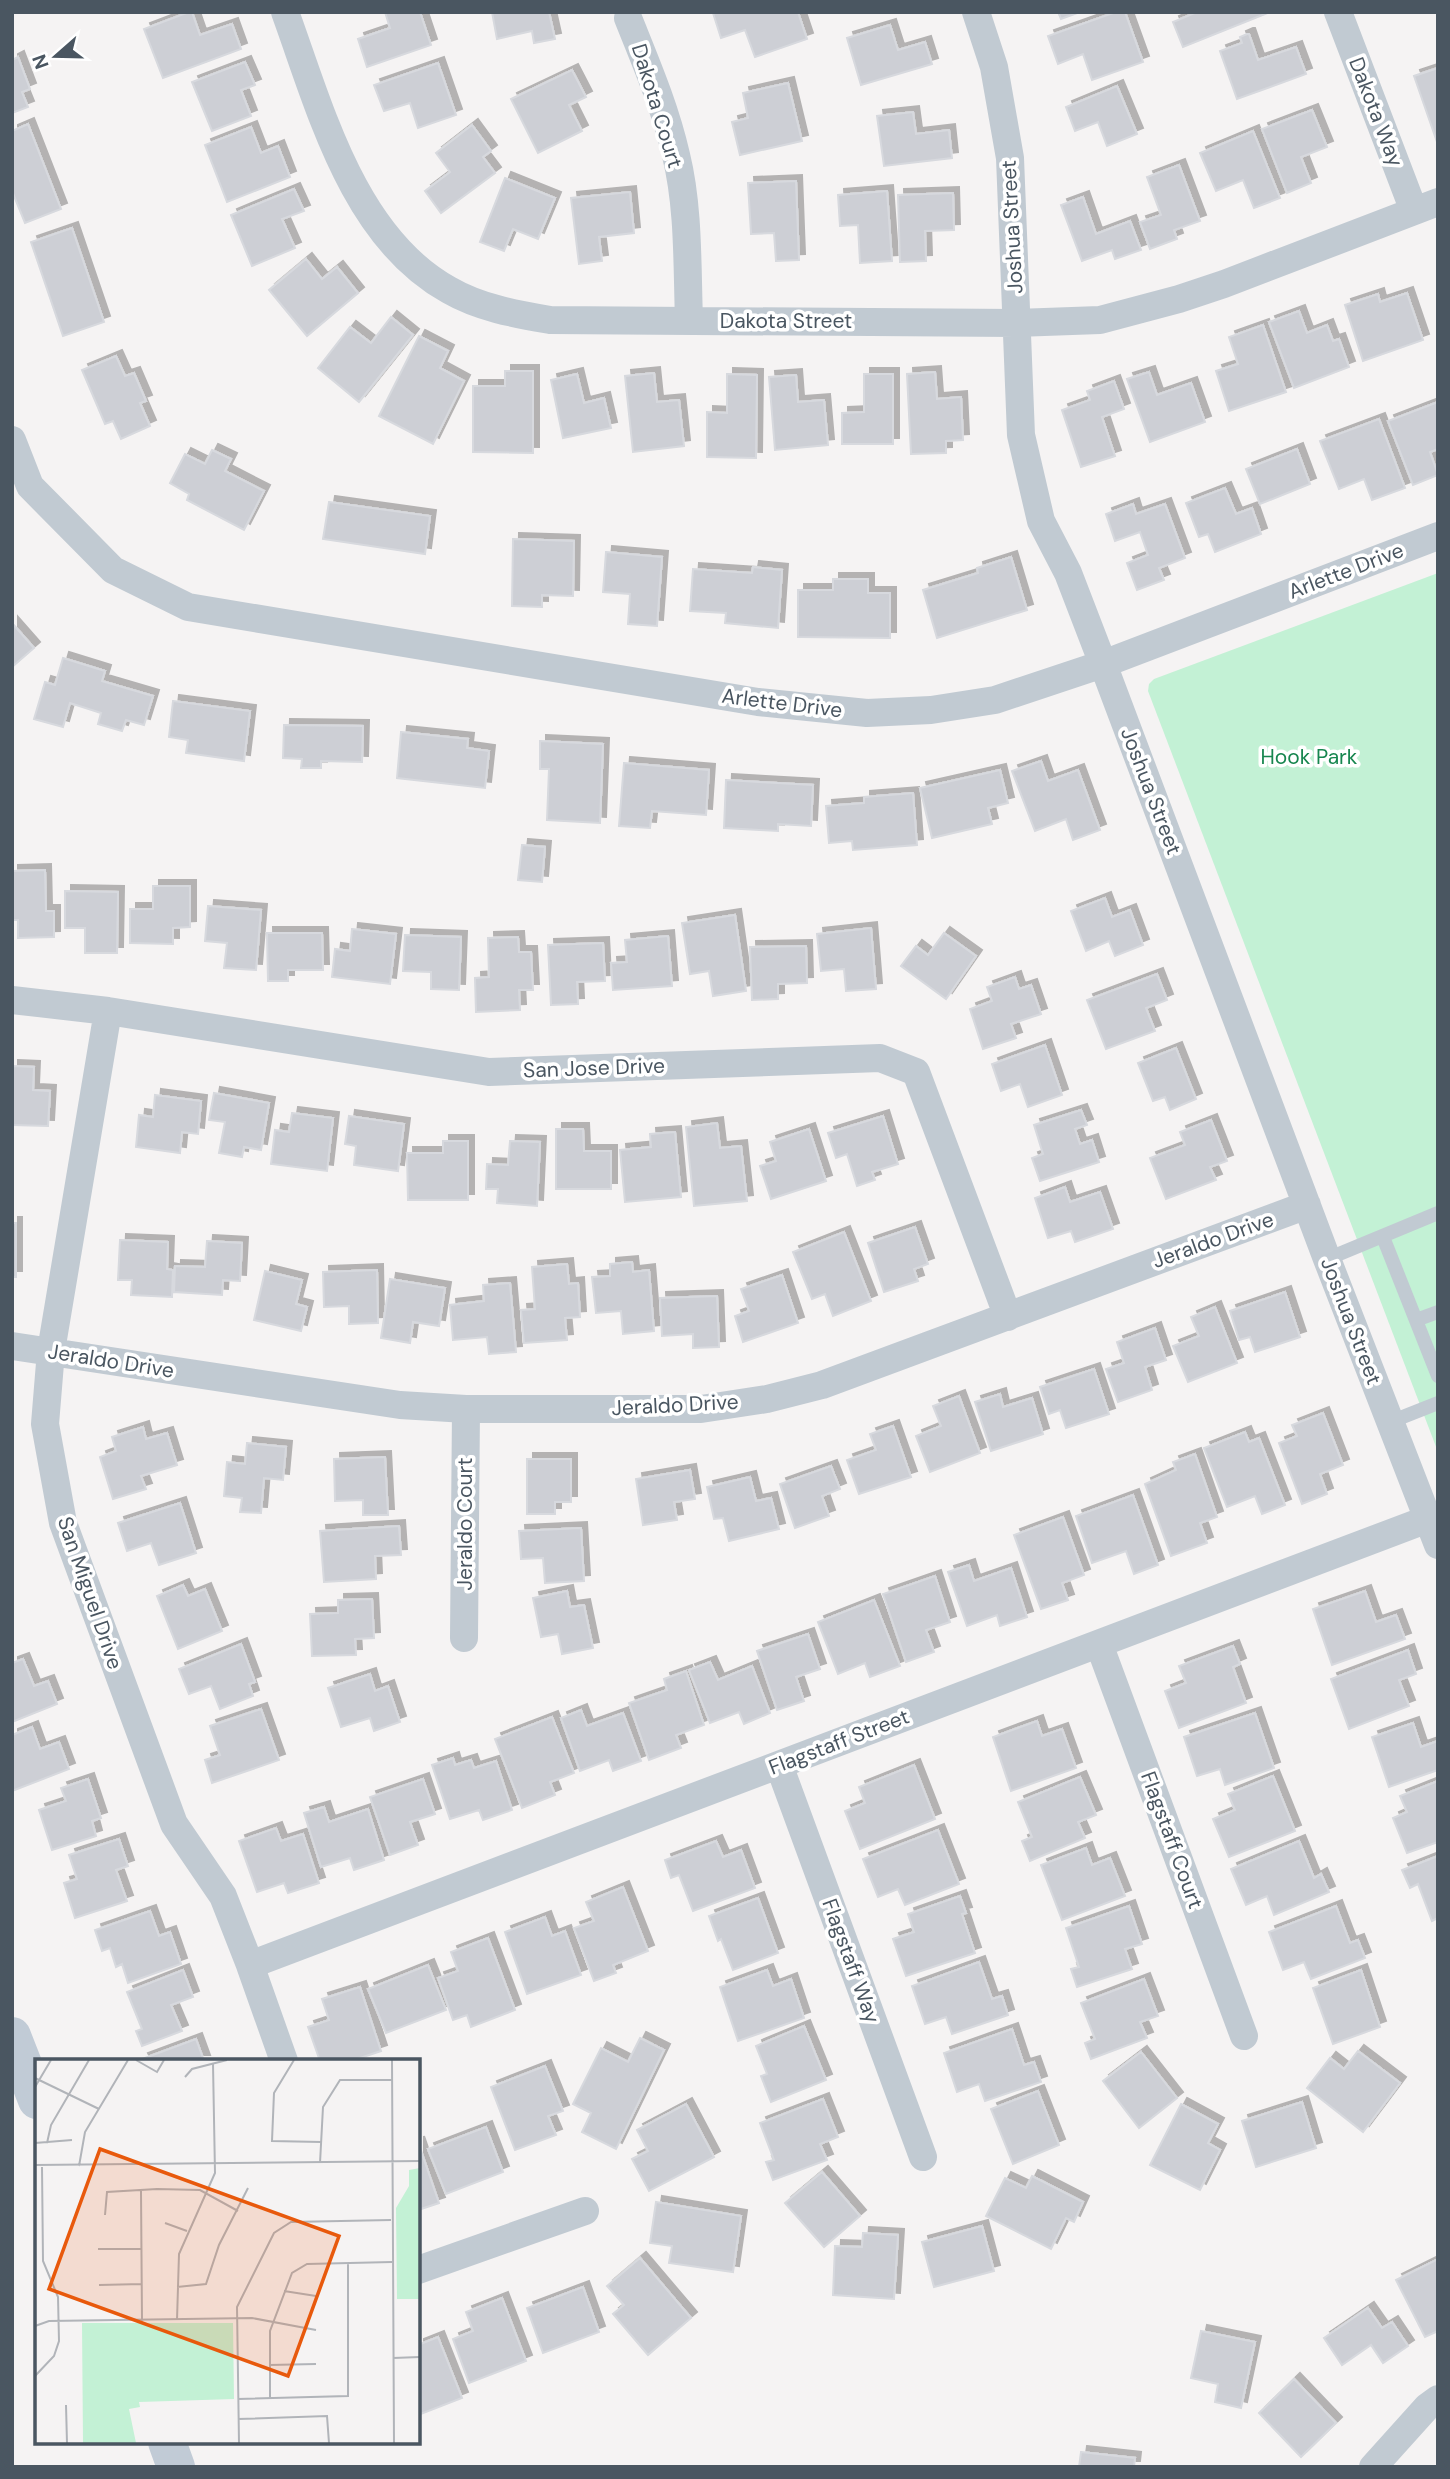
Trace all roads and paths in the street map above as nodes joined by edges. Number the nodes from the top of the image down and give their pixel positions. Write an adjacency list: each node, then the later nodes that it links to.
1 (285, 12): 6 (street, Dakota Street)
2 (976, 12): 7 (street, Joshua Street)
3 (1338, 12): 5 (street, Dakota Way)
4 (628, 18): 6 (street, Dakota Court)
5 (1426, 207): 7 (street, Dakota Street)
6 (689, 320): 7 (street, Dakota Street)
7 (1016, 323): 10 (street, Joshua Street)
8 (12, 440): 10 (street, Arlette Drive)
9 (1438, 536): 10 (street, Arlette Drive)
10 (1103, 664): 13 (street, Joshua Street)
11 (12, 1000): 12 (street, San Jose Drive)
12 (108, 1011): 18 (street, San Jose Drive); 21 (street, San Miguel Drive)
13 (1307, 1205): 16 (street, Joshua Street); 18 (street, Jeraldo Drive)
14 (1438, 1213): 15 (lane)
15 (1383, 1237): 16 (lane); 19 (lane)
16 (1327, 1259): 25 (street, Joshua Street)
17 (1438, 1312): 19 (lane)
18 (1008, 1317): 24 (street, Jeraldo Drive)
19 (1416, 1320): 22 (lane)
20 (12, 1346): 21 (street, Jeraldo Drive)
21 (51, 1351): 24 (street, Jeraldo Drive); 30 (street, San Miguel Drive)
22 (1438, 1376)
23 (1438, 1402): 25 (lane)
24 (466, 1409): 27 (street, Jeraldo Court)
25 (1390, 1422): 26 (street, Joshua Street)
26 (1433, 1532): 28 (street, Flagstaff Street)
27 (464, 1638)
28 (1099, 1644): 29 (street, Flagstaff Street); 32 (street, Flagstaff Court)
29 (779, 1765): 30 (street, Flagstaff Street); 35 (street, Flagstaff Way)
30 (250, 1965): 33 (street, San Miguel Drive)
31 (12, 2036): 34 (main road)
32 (1244, 2036)
33 (283, 2059)
34 (35, 2095)
35 (923, 2157)
36 (584, 2211): 37 (street)
37 (420, 2269)
38 (1438, 2399): 41 (street)
39 (168, 2444): 40 (main road)
40 (176, 2467)
41 (1373, 2467)

